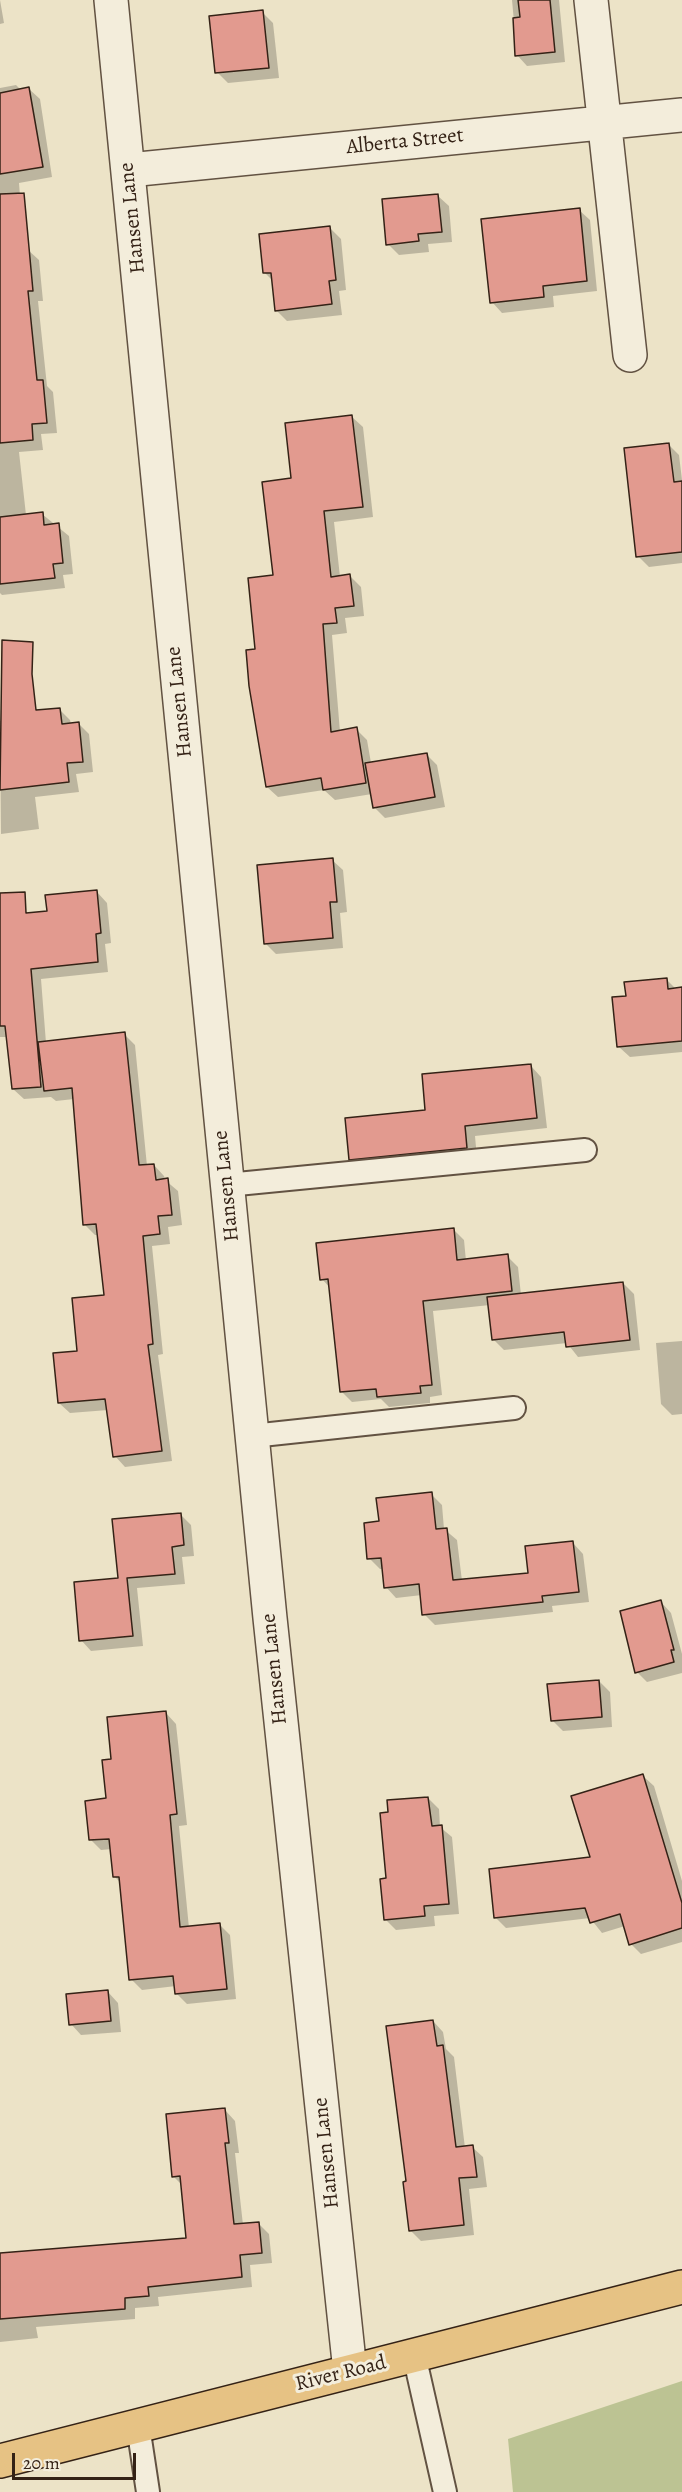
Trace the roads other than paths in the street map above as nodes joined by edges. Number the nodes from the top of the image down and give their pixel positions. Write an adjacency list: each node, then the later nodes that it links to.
1 (111, 0): 5 (street, Hansen Lane)
2 (591, 0): 4 (street)
3 (682, 115): 4 (street, Alberta Street)
4 (605, 122): 5 (street, Alberta Street); 6 (street)
5 (129, 170): 8 (street, Hansen Lane)
6 (630, 355)
7 (585, 1150): 8 (lane)
8 (227, 1185): 10 (street, Hansen Lane)
9 (514, 1408): 10 (lane)
10 (252, 1436): 13 (street, Hansen Lane)
11 (682, 2287): 12 (main road, River Road)
12 (414, 2355): 13 (main road, River Road); 17 (lane)
13 (350, 2371): 14 (main road, River Road)
14 (138, 2426): 15 (main road, River Road); 16 (lane)
15 (0, 2461)
16 (147, 2492)
17 (445, 2492)

